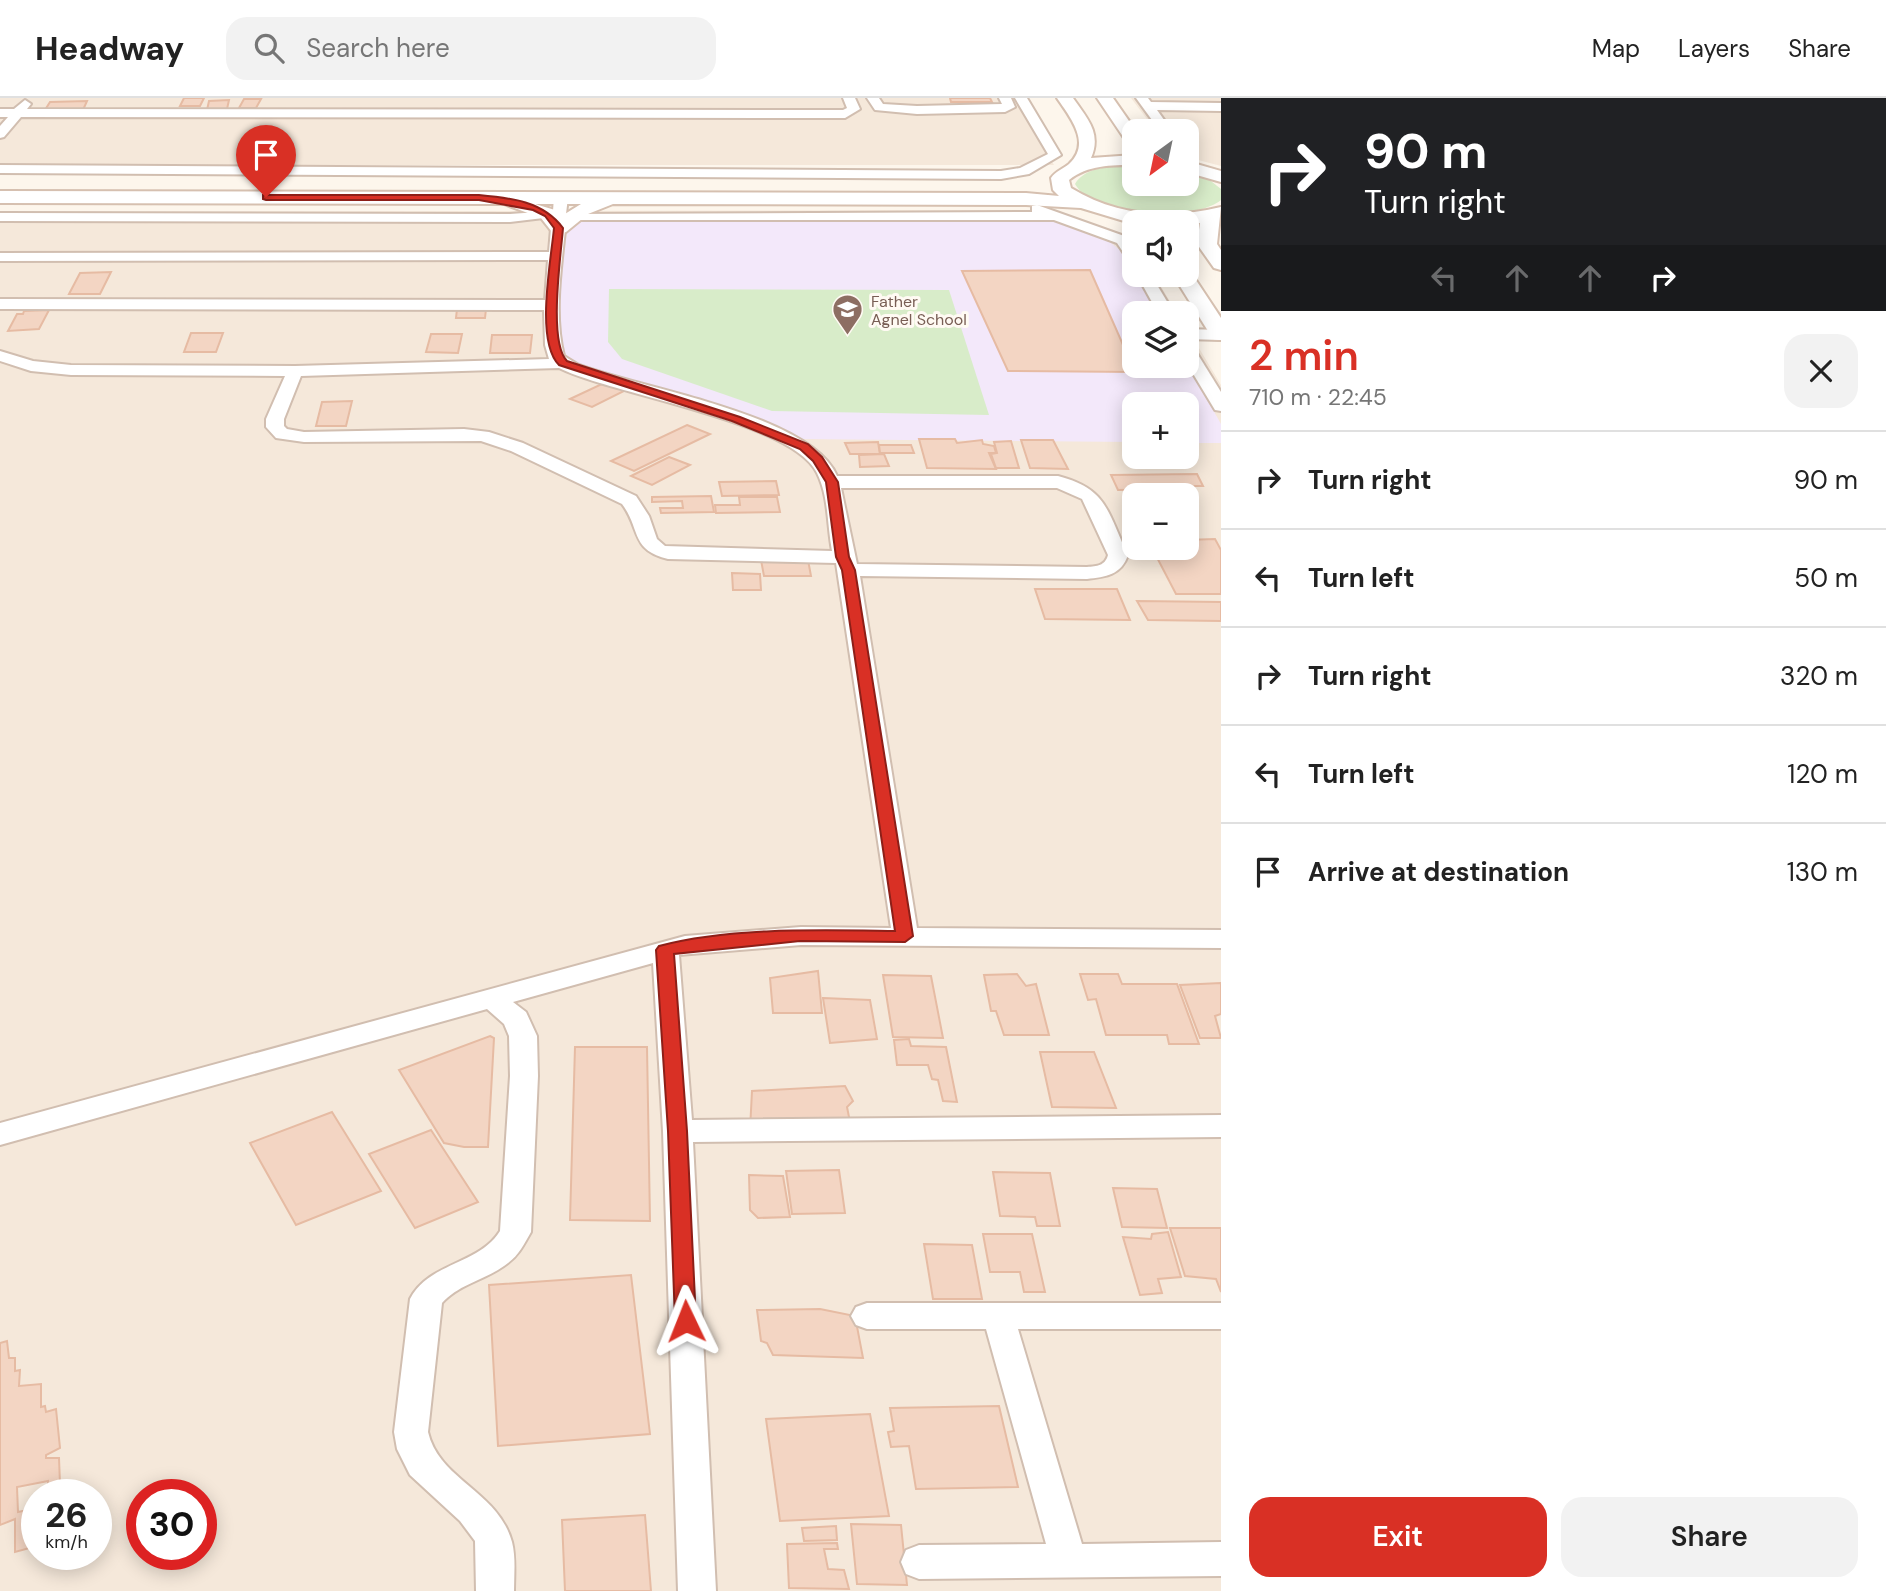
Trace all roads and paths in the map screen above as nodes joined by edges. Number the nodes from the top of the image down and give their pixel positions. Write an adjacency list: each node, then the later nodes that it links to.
1 (29, 98): 13 (street)
2 (150, 98): 14 (street)
3 (849, 98): 14 (street)
4 (873, 98): 5 (street)
5 (1005, 98)
6 (1021, 98): 21 (street)
7 (1065, 98): 22 (street)
8 (1105, 98): 16 (street)
9 (1146, 102): 10 (street); 15 (street)
10 (1175, 102): 11 (street)
11 (1221, 107)
12 (0, 113): 13 (street)
13 (17, 113): 14 (street); 17 (street)
14 (140, 113)
15 (1158, 119)
16 (1122, 123)
17 (0, 134)
18 (1122, 161): 22 (street)
19 (0, 169): 21 (street)
20 (1199, 169): 23 (street)
21 (753, 171): 25 (street)
22 (1067, 173): 25 (street); 31 (street)
23 (1221, 177)
24 (0, 183): 25 (street)
25 (803, 183)
26 (0, 197): 27 (street)
27 (479, 197): 28 (street); 38 (street)
28 (561, 197): 29 (street); 38 (street)
29 (639, 197): 32 (street); 38 (street)
30 (1026, 199): 31 (street); 32 (street); 35 (street)
31 (1079, 203): 33 (street)
32 (792, 206): 35 (street); 38 (street)
33 (1116, 214): 34 (street); 37 (street)
34 (1220, 214): 42 (street)
35 (1052, 216): 39 (street)
36 (0, 217): 38 (street)
37 (1122, 218)
38 (559, 220): 40 (street)
39 (1122, 240)
40 (556, 256): 41 (street); 45 (street)
41 (0, 257)
42 (1221, 264)
43 (1191, 287): 47 (street)
44 (0, 304): 45 (street)
45 (552, 305): 49 (street)
46 (1199, 334): 47 (street)
47 (1221, 334)
48 (0, 356): 51 (street)
49 (563, 363): 51 (street); 53 (street)
50 (1199, 370): 52 (street)
51 (295, 371): 54 (street)
52 (1221, 407)
53 (832, 482): 54 (street); 54 (street)
54 (846, 563): 55 (street)
55 (905, 936): 56 (street); 57 (street)
56 (1221, 939)
57 (665, 950): 58 (street); 60 (street)
58 (492, 998): 61 (street); 68 (street)
59 (1221, 1126): 60 (street)
60 (678, 1131): 69 (street)
61 (0, 1134)
62 (867, 1316): 63 (street)
63 (998, 1316): 64 (street); 66 (street)
64 (1221, 1316)
65 (1221, 1559): 66 (street)
66 (1069, 1560): 67 (street)
67 (919, 1562)
68 (495, 1591)
69 (697, 1591)

